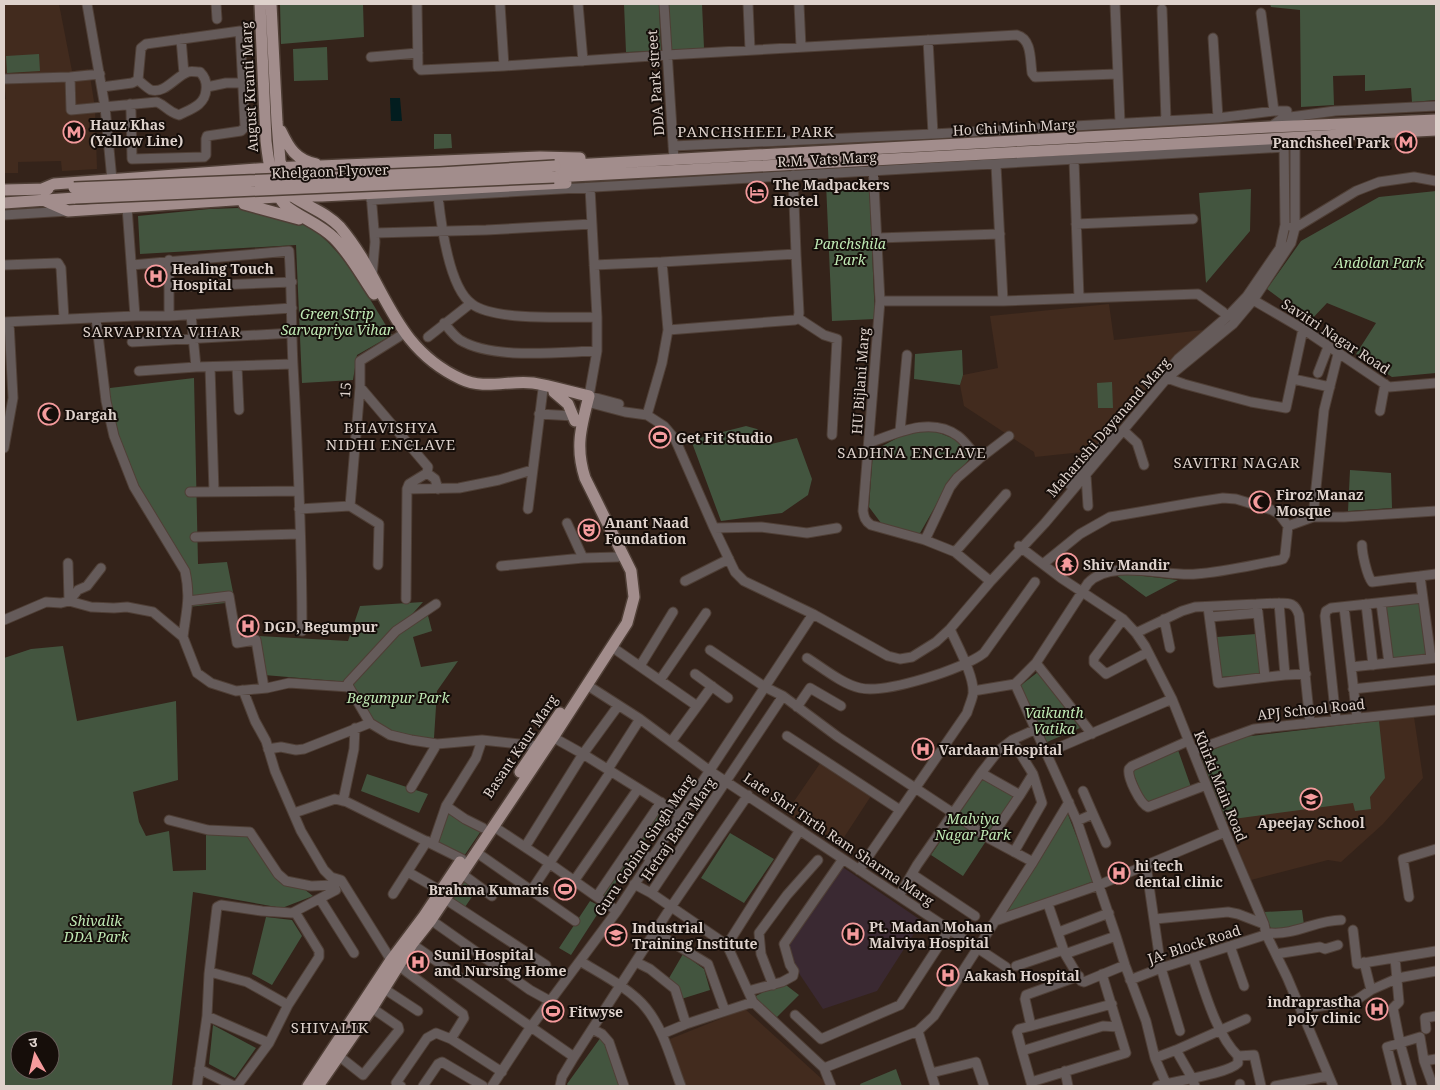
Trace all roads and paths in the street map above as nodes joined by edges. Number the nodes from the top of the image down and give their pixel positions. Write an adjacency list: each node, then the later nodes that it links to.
1 (87, 4): 25 (street)
2 (216, 4): 14 (street)
3 (260, 4): 47 (main road, August Kranti Marg)
4 (271, 4): 42 (main road, August Kranti Marg)
5 (417, 4): 20 (street)
6 (500, 4): 24 (street)
7 (578, 4): 23 (street)
8 (664, 4): 21 (street, DDA Park street)
9 (748, 4): 19 (street)
10 (799, 4): 18 (street)
11 (1114, 4): 27 (street)
12 (1162, 9): 40 (street)
13 (1261, 13): 37 (street)
14 (217, 19)
15 (1214, 38): 39 (street)
16 (181, 39): 26 (street); 30 (street); 31 (street)
17 (928, 40): 18 (street); 27 (street); 46 (street)
18 (801, 47): 19 (street)
19 (750, 50): 21 (street)
20 (418, 53): 22 (street); 24 (street)
21 (667, 55): 23 (street); 49 (street, DDA Park street)
22 (371, 57)
23 (583, 61): 24 (street)
24 (504, 66)
25 (100, 74): 28 (street); 32 (street)
26 (184, 74): 30 (street); 33 (street)
27 (1118, 74): 43 (street)
28 (70, 78): 29 (street); 35 (street)
29 (4, 79)
30 (138, 80): 32 (street)
31 (243, 83): 33 (street); 34 (street)
32 (102, 86): 35 (street)
33 (207, 87): 34 (street)
34 (130, 104): 35 (street)
35 (105, 106): 65 (street)
36 (1436, 106): 44 (street)
37 (1274, 111): 38 (street); 39 (street)
38 (1287, 111)
39 (1218, 118): 40 (street)
40 (1166, 120): 43 (street)
41 (1436, 120): 44 (main road, Ho Chi Minh Marg)
42 (277, 122): 58 (main road); 59 (main road, August Kranti Marg)
43 (1120, 123): 46 (street)
44 (1270, 128): 50 (main road, Ho Chi Minh Marg)
45 (1436, 130): 48 (main road, Ho Chi Minh Marg)
46 (934, 134): 49 (street)
47 (266, 141): 59 (main road, August Kranti Marg); 60 (main road)
48 (1288, 142): 51 (street, R.M. Vats Marg); 52 (street, Maharishi Dayanand Marg); 53 (street, Maharishi Dayanand Marg); 57 (main road, Ho Chi Minh Marg)
49 (673, 146): 50 (street, DDA Park street)
50 (674, 160): 54 (main road, Ho Chi Minh Marg)
51 (1074, 160): 56 (street, R.M. Vats Marg); 84 (street)
52 (1285, 161): 53 (street); 67 (street, Maharishi Dayanand Marg)
53 (1295, 162): 68 (street, Maharishi Dayanand Marg)
54 (594, 163): 55 (main road); 61 (main road, Khelgaon Flyover)
55 (364, 165): 58 (main road); 73 (main road)
56 (996, 165): 57 (street, R.M. Vats Marg); 90 (street)
57 (873, 166): 63 (main road, Ho Chi Minh Marg); 64 (street, R.M. Vats Marg); 91 (street, HU Bijlani Marg)
58 (331, 167): 59 (main road)
59 (276, 168): 60 (main road); 72 (main road); 75 (main road)
60 (246, 170): 62 (main road)
61 (554, 171): 63 (main road, Khelgaon Flyover); 71 (main road, Khelgaon Flyover, bridge)
62 (202, 173): 65 (main road); 78 (main road)
63 (619, 174): 73 (main road)
64 (793, 175): 69 (street, R.M. Vats Marg); 92 (street)
65 (112, 180): 71 (main road)
66 (1436, 181): 86 (street)
67 (1284, 183): 68 (street); 85 (street, Maharishi Dayanand Marg)
68 (1296, 183): 86 (street, Maharishi Dayanand Marg)
69 (590, 188): 74 (street, R.M. Vats Marg); 83 (street)
70 (4, 190): 71 (main road)
71 (42, 194): 77 (main road); 80 (main road)
72 (292, 196): 73 (main road); 75 (main road); 98 (main road)
73 (369, 196): 74 (street, R.M. Vats Marg); 89 (street)
74 (438, 196): 88 (street)
75 (279, 198): 76 (main road); 87 (main road)
76 (230, 201): 78 (main road); 87 (main road)
77 (4, 203)
78 (204, 203): 79 (main road)
79 (127, 207): 80 (main road); 96 (street)
80 (68, 211): 81 (street)
81 (4, 215)
82 (1193, 220): 84 (street)
83 (592, 224): 88 (street); 97 (street)
84 (1076, 224): 101 (street)
85 (1285, 226): 86 (street); 102 (street, Maharishi Dayanand Marg)
86 (1295, 228): 102 (street, Maharishi Dayanand Marg)
87 (325, 231): 108 (main road)
88 (442, 231): 89 (street); 105 (street)
89 (375, 234): 98 (street)
90 (1000, 234): 91 (street); 104 (street)
91 (877, 238): 103 (street, HU Bijlani Marg)
92 (796, 254): 94 (street); 114 (street)
93 (169, 260): 96 (street); 99 (street); 100 (street)
94 (662, 262): 97 (street); 119 (street)
95 (4, 265): 115 (street)
96 (132, 265): 110 (street)
97 (594, 265): 112 (street)
98 (372, 277): 108 (main road)
99 (292, 282): 100 (street); 106 (street)
100 (169, 287): 111 (street)
101 (1079, 298): 104 (street); 107 (street)
102 (1250, 298): 118 (street, Savitri Nagar Road); 129 (street, Maharishi Dayanand Marg)
103 (880, 301): 104 (street); 155 (street, HU Bijlani Marg)
104 (1003, 301)
105 (470, 304): 112 (street); 117 (street)
106 (292, 308): 109 (street); 120 (street)
107 (1223, 312)
108 (389, 313): 121 (main road)
109 (190, 315): 111 (street); 123 (street)
110 (135, 316): 111 (street); 113 (street)
111 (169, 316)
112 (597, 317): 126 (street)
113 (96, 318): 115 (street); 201 (street)
114 (798, 318): 119 (street); 153 (street)
115 (64, 319): 116 (street)
116 (6, 322): 136 (street)
117 (444, 323): 122 (street); 126 (street)
118 (1303, 329): 125 (street, Savitri Nagar Road); 138 (street)
119 (668, 330): 149 (street)
120 (293, 333): 123 (street); 130 (street)
121 (402, 334): 141 (street, 15); 143 (main road, Maharishi Dayanand Marg); 144 (main road, Maharishi Dayanand Marg)
122 (428, 337)
123 (193, 339): 124 (street); 132 (street)
124 (132, 342)
125 (1328, 347): 128 (street, Savitri Nagar Road); 135 (street)
126 (597, 351): 144 (street)
127 (907, 354): 152 (street)
128 (1338, 354): 140 (street, Savitri Nagar Road); 142 (street)
129 (1181, 361): 137 (street, Maharishi Dayanand Marg); 182 (street, Maharishi Dayanand Marg)
130 (293, 364): 131 (street); 164 (street)
131 (237, 366): 133 (street); 146 (street)
132 (196, 367): 133 (street); 134 (street)
133 (210, 367): 166 (street)
134 (139, 371)
135 (1318, 373)
136 (7, 375): 156 (street)
137 (1167, 378): 138 (street); 151 (street, Maharishi Dayanand Marg)
138 (1293, 379): 142 (street)
139 (1436, 383): 140 (street, Savitri Nagar Road)
140 (1385, 384): 147 (street)
141 (360, 387): 160 (street); 168 (street, 15)
142 (1330, 387): 173 (street)
143 (549, 391): 144 (main road, Maharishi Dayanand Marg); 148 (street); 150 (main road)
144 (585, 398): 145 (street, Maharishi Dayanand Marg); 149 (street, Maharishi Dayanand Marg); 150 (main road, Basant Kaur Marg)
145 (599, 405): 149 (street, Maharishi Dayanand Marg); 150 (street)
146 (239, 410)
147 (1380, 411)
148 (539, 414): 150 (street); 159 (street)
149 (643, 414): 176 (street, Maharishi Dayanand Marg)
150 (577, 418): 184 (main road, Basant Kaur Marg); 220 (main road, Basant Kaur Marg)
151 (1123, 430): 158 (street); 161 (street, Maharishi Dayanand Marg)
152 (900, 431): 155 (street); 157 (street)
153 (832, 435)
154 (1009, 436): 157 (street)
155 (869, 443): 180 (street, HU Bijlani Marg)
156 (4, 448)
157 (979, 459): 180 (street)
158 (1144, 465)
159 (532, 470): 163 (street); 171 (street)
160 (427, 473): 162 (street); 163 (street)
161 (1086, 475): 169 (street); 182 (street, Maharishi Dayanand Marg)
162 (406, 489): 163 (street); 199 (street)
163 (438, 489)
164 (299, 491): 166 (street); 170 (street)
165 (190, 492): 166 (street)
166 (214, 492)
167 (1006, 494): 183 (street)
168 (350, 506): 170 (street); 189 (street)
169 (1088, 506)
170 (299, 509): 178 (street)
171 (528, 509)
172 (1436, 511): 173 (street)
173 (1313, 517): 175 (street)
174 (567, 523): 185 (street)
175 (1288, 526): 188 (street); 197 (street)
176 (714, 528): 177 (street); 186 (street, Maharishi Dayanand Marg)
177 (838, 528)
178 (300, 534): 179 (street); 217 (street)
179 (195, 537)
180 (925, 540): 183 (street, HU Bijlani Marg)
181 (1362, 545): 193 (street)
182 (1019, 549): 188 (street, Khirki Main Road); 195 (street, Maharishi Dayanand Marg)
183 (954, 552): 195 (street, HU Bijlani Marg)
184 (618, 557): 185 (street); 263 (main road, Basant Kaur Marg)
185 (583, 558): 190 (street)
186 (729, 559): 194 (street); 211 (street, Maharishi Dayanand Marg)
187 (68, 562): 200 (street)
188 (1043, 564): 197 (street, Khirki Main Road)
189 (378, 565)
190 (501, 566)
191 (101, 568): 200 (street)
192 (1436, 574): 193 (street)
193 (1420, 576): 198 (street)
194 (685, 581)
195 (990, 581): 216 (street, Maharishi Dayanand Marg)
196 (1035, 582): 228 (street)
197 (1082, 592): 213 (street, Khirki Main Road); 226 (street)
198 (1423, 598): 203 (street); 225 (street)
199 (406, 599)
200 (69, 600): 215 (street); 219 (street)
201 (188, 601): 219 (street); 243 (street)
202 (1279, 603): 208 (street); 233 (street); 234 (street)
203 (1381, 603): 205 (street); 227 (street)
204 (436, 604): 242 (street)
205 (1366, 604): 207 (street); 229 (street)
206 (1208, 606): 208 (street); 212 (street); 214 (street)
207 (1344, 607): 231 (street); 257 (street)
208 (1257, 608): 212 (street); 235 (street)
209 (673, 612): 230 (street)
210 (706, 613): 236 (street)
211 (813, 614): 216 (street, Maharishi Dayanand Marg); 241 (street, Guru Gobind Singh Marg)
212 (1210, 617): 235 (street)
213 (1123, 619): 218 (street, Khirki Main Road); 223 (street)
214 (1164, 619): 218 (street); 221 (street)
215 (4, 620)
216 (950, 629): 228 (street)
217 (302, 631)
218 (1136, 633): 223 (street, Khirki Main Road)
219 (183, 637): 245 (street)
220 (612, 647): 230 (street); 239 (main road, Basant Kaur Marg)
221 (1170, 648)
222 (710, 650): 241 (street)
223 (1148, 652): 249 (street, Khirki Main Road)
224 (807, 658): 228 (street)
225 (1434, 658): 227 (street)
226 (1036, 663): 238 (street); 262 (street)
227 (1389, 663): 229 (street)
228 (966, 664): 246 (street)
229 (1373, 665): 231 (street)
230 (640, 666): 236 (street)
231 (1351, 667): 244 (street)
232 (695, 674): 240 (street)
233 (1306, 674): 234 (street); 259 (street)
234 (1285, 675): 235 (street)
235 (1265, 677)
236 (660, 680): 251 (street)
237 (1436, 680): 244 (street)
238 (1015, 684): 246 (street); 261 (street)
239 (587, 685): 250 (street, Late Shri Tirth Ram Sharma Marg); 263 (main road, Basant Kaur Marg)
240 (712, 686): 248 (street); 251 (street)
241 (765, 686): 247 (street); 276 (street, Guru Gobind Singh Marg)
242 (349, 687): 243 (street); 258 (street)
243 (264, 688): 245 (street)
244 (1353, 689): 255 (street)
245 (243, 690): 271 (street)
246 (973, 691): 282 (street)
247 (783, 696): 253 (street); 279 (street, Hetraj Batra Marg)
248 (728, 698)
249 (1172, 699): 262 (street); 267 (street, Khirki Main Road)
250 (618, 706): 256 (street, Late Shri Tirth Ram Sharma Marg); 274 (street)
251 (697, 706): 268 (street)
252 (841, 706): 253 (street)
253 (797, 707): 282 (street)
254 (1436, 710): 255 (street, APJ School Road)
255 (1357, 718): 257 (street, APJ School Road)
256 (640, 719): 268 (street, Late Shri Tirth Ram Sharma Marg); 275 (street)
257 (1336, 720): 259 (street, APJ School Road)
258 (370, 722): 260 (street); 269 (street)
259 (1310, 723): 272 (street, APJ School Road)
260 (355, 728): 271 (street); 287 (street)
261 (1034, 730): 266 (street); 273 (street)
262 (1092, 734): 273 (street)
263 (550, 735): 270 (main road, Basant Kaur Marg); 274 (street)
264 (787, 736): 291 (street)
265 (482, 740): 269 (street); 270 (street); 290 (street)
266 (1012, 740): 277 (street); 278 (street)
267 (1188, 741): 272 (street, Khirki Main Road); 280 (street)
268 (671, 742): 276 (street, Late Shri Tirth Ram Sharma Marg)
269 (437, 744): 281 (street)
270 (541, 748): 298 (main road, Basant Kaur Marg)
271 (268, 749): 292 (street)
272 (1193, 751): 280 (street, Khirki Main Road)
273 (1046, 752): 289 (street)
274 (583, 754): 275 (street); 305 (street)
275 (610, 770): 283 (street); 314 (street)
276 (710, 771): 279 (street, Late Shri Tirth Ram Sharma Marg); 295 (street, Guru Gobind Singh Marg)
277 (981, 773): 286 (street); 293 (street)
278 (1033, 774): 286 (street); 308 (street)
279 (727, 781): 285 (street, Late Shri Tirth Ram Sharma Marg); 326 (street, Hetraj Batra Marg)
280 (1206, 785): 300 (street, Khirki Main Road)
281 (411, 788)
282 (914, 788): 291 (street); 293 (street)
283 (638, 789): 288 (street); 321 (street)
284 (1083, 791): 294 (street)
285 (748, 795): 299 (street, Late Shri Tirth Ram Sharma Marg); 335 (street)
286 (1020, 795): 301 (street)
287 (343, 801): 292 (street); 302 (street)
288 (661, 802): 295 (street); 304 (street)
289 (1069, 802): 297 (street); 313 (street)
290 (446, 806): 298 (street); 302 (street)
291 (900, 810): 316 (street)
292 (294, 813): 320 (street)
293 (953, 813): 301 (street); 319 (street)
294 (1093, 814): 297 (street); 303 (street)
295 (681, 815): 311 (street, Guru Gobind Singh Marg)
296 (169, 820): 320 (street)
297 (1076, 821): 323 (street)
298 (488, 827): 305 (street); 307 (main road, Basant Kaur Marg); 309 (main road, Basant Kaur Marg)
299 (800, 830): 310 (street, Late Shri Tirth Ram Sharma Marg); 353 (street)
300 (1225, 832): 315 (street); 345 (street, Khirki Main Road)
301 (990, 839): 308 (street)
302 (430, 843): 309 (street); 317 (street)
303 (1106, 843)
304 (632, 845): 311 (street); 330 (street)
305 (524, 847): 314 (street)
306 (1436, 849): 332 (street)
307 (476, 852): 318 (main road, Basant Kaur Marg); 325 (street)
308 (1014, 852): 313 (street)
309 (462, 859): 328 (main road, Basant Kaur Marg)
310 (843, 859): 316 (street, Late Shri Tirth Ram Sharma Marg); 376 (street)
311 (651, 860): 322 (street, Guru Gobind Singh Marg)
312 (818, 860): 376 (street)
313 (1033, 862): 344 (street)
314 (549, 863): 321 (street); 325 (street)
315 (1146, 865): 323 (street); 340 (street)
316 (859, 870): 331 (street, Late Shri Tirth Ram Sharma Marg)
317 (408, 872): 327 (street); 328 (street)
318 (462, 874): 328 (main road, Basant Kaur Marg); 329 (street)
319 (912, 874): 331 (street); 339 (street)
320 (341, 880): 366 (street)
321 (574, 881): 330 (street)
322 (634, 884): 326 (street); 336 (street, Guru Gobind Singh Marg)
323 (1099, 885): 334 (street); 338 (street)
324 (336, 890): 333 (street)
325 (531, 891): 343 (street)
326 (651, 893): 335 (street)
327 (394, 894)
328 (443, 895): 341 (main road, Basant Kaur Marg); 366 (main road, Basant Kaur Marg); 367 (street)
329 (492, 896)
330 (597, 896): 336 (street)
331 (899, 896): 346 (street, Late Shri Tirth Ram Sharma Marg)
332 (1409, 898)
333 (320, 899): 337 (street); 359 (street)
334 (1048, 904): 344 (street); 349 (street)
335 (671, 907): 348 (street); 353 (street)
336 (617, 911): 363 (street, Guru Gobind Singh Marg)
337 (295, 912): 371 (street); 385 (street)
338 (1109, 913): 349 (street); 351 (street)
339 (974, 916)
340 (1155, 919): 345 (street); 369 (street)
341 (431, 920): 352 (main road, Basant Kaur Marg); 382 (street)
342 (1341, 920): 350 (street, JA- Block Road)
343 (575, 921)
344 (995, 922): 356 (street)
345 (1264, 924): 350 (street, Khirki Main Road)
346 (949, 930): 356 (street, Late Shri Tirth Ram Sharma Marg); 390 (street)
347 (1353, 930): 365 (street)
348 (655, 932): 364 (street); 389 (street)
349 (1058, 932): 358 (street)
350 (1266, 934): 355 (street, JA- Block Road); 360 (street, Khirki Main Road)
351 (1116, 936): 358 (street); 368 (street)
352 (412, 944): 366 (main road, Basant Kaur Marg); 397 (street)
353 (727, 945): 381 (street)
354 (1338, 945): 360 (street)
355 (1230, 946): 361 (street, JA- Block Road); 378 (street)
356 (977, 948): 358 (street, Late Shri Tirth Ram Sharma Marg); 400 (street)
357 (1436, 951): 362 (street)
358 (1064, 952): 373 (street)
359 (354, 953)
360 (1276, 954): 387 (street, Khirki Main Road)
361 (1193, 958): 369 (street, JA- Block Road); 402 (street)
362 (1395, 958): 365 (street); 374 (street)
363 (580, 961): 377 (street); 382 (street, Guru Gobind Singh Marg)
364 (636, 962): 377 (street); 394 (street)
365 (1364, 962): 380 (street)
366 (394, 963): 379 (main road, Basant Kaur Marg); 404 (street); 427 (main road, Basant Kaur Marg)
367 (546, 965)
368 (1125, 965): 372 (street); 375 (street)
369 (1161, 968): 375 (street, JA- Block Road); 401 (street)
370 (1436, 971): 374 (street)
371 (210, 972): 385 (street); 391 (street)
372 (1102, 974): 373 (street); 384 (street)
373 (1079, 976): 395 (street)
374 (1398, 978): 380 (street); 406 (street)
375 (1130, 980): 412 (street)
376 (772, 984): 381 (street)
377 (620, 986): 398 (street); 403 (street)
378 (1244, 986)
379 (383, 988): 386 (main road, Basant Kaur Marg); 388 (street)
380 (1370, 990): 387 (street)
381 (748, 991): 383 (street)
382 (550, 1001): 397 (street, Guru Gobind Singh Marg)
383 (753, 1002): 389 (street); 415 (street)
384 (1112, 1004): 395 (street); 396 (street)
385 (288, 1005): 405 (street)
386 (372, 1008): 409 (main road, Basant Kaur Marg); 409 (street)
387 (1301, 1009): 420 (street, Khirki Main Road)
388 (418, 1011)
389 (725, 1011): 394 (street)
390 (795, 1015)
391 (207, 1016): 405 (street); 416 (street)
392 (1436, 1016): 399 (street)
393 (1246, 1019): 402 (street)
394 (686, 1024): 403 (street)
395 (1030, 1026): 408 (street)
396 (1118, 1027): 408 (street); 418 (street)
397 (530, 1028): 411 (street); 417 (street, Guru Gobind Singh Marg)
398 (592, 1029): 411 (street); 433 (street)
399 (1426, 1029)
400 (918, 1031): 415 (street); 419 (street)
401 (1180, 1031)
402 (1221, 1032): 407 (street); 410 (street)
403 (662, 1034): 434 (street)
404 (451, 1039): 417 (street); 423 (street)
405 (269, 1043): 426 (street)
406 (1400, 1043): 414 (street); 443 (street); 444 (street)
407 (1176, 1050): 412 (street); 421 (street)
408 (1022, 1051): 422 (street)
409 (339, 1056): 428 (main road, Basant Kaur Marg)
410 (1238, 1056): 421 (street); 440 (street)
411 (574, 1057): 432 (street)
412 (1155, 1058): 424 (street)
413 (1436, 1059): 414 (street)
414 (1424, 1061): 445 (street)
415 (824, 1068): 435 (street)
416 (199, 1069): 425 (street); 426 (street)
417 (502, 1072): 431 (street, Guru Gobind Singh Marg)
418 (1066, 1072): 422 (street); 438 (street)
419 (931, 1073): 436 (street); 437 (street)
420 (1328, 1076): 441 (street); 442 (street, Khirki Main Road)
421 (1193, 1082): 424 (street)
422 (1032, 1084)
423 (397, 1085)
424 (1167, 1085): 439 (street)
425 (197, 1086)
426 (236, 1086)
427 (308, 1086)
428 (318, 1086)
429 (424, 1086): 430 (street)
430 (483, 1086)
431 (492, 1086)
432 (560, 1086)
433 (624, 1086)
434 (681, 1086)
435 (831, 1086)
436 (935, 1086)
437 (984, 1086)
438 (1068, 1086)
439 (1157, 1086)
440 (1261, 1086)
441 (1275, 1086)
442 (1333, 1086)
443 (1397, 1086)
444 (1412, 1086)
445 (1433, 1086)

